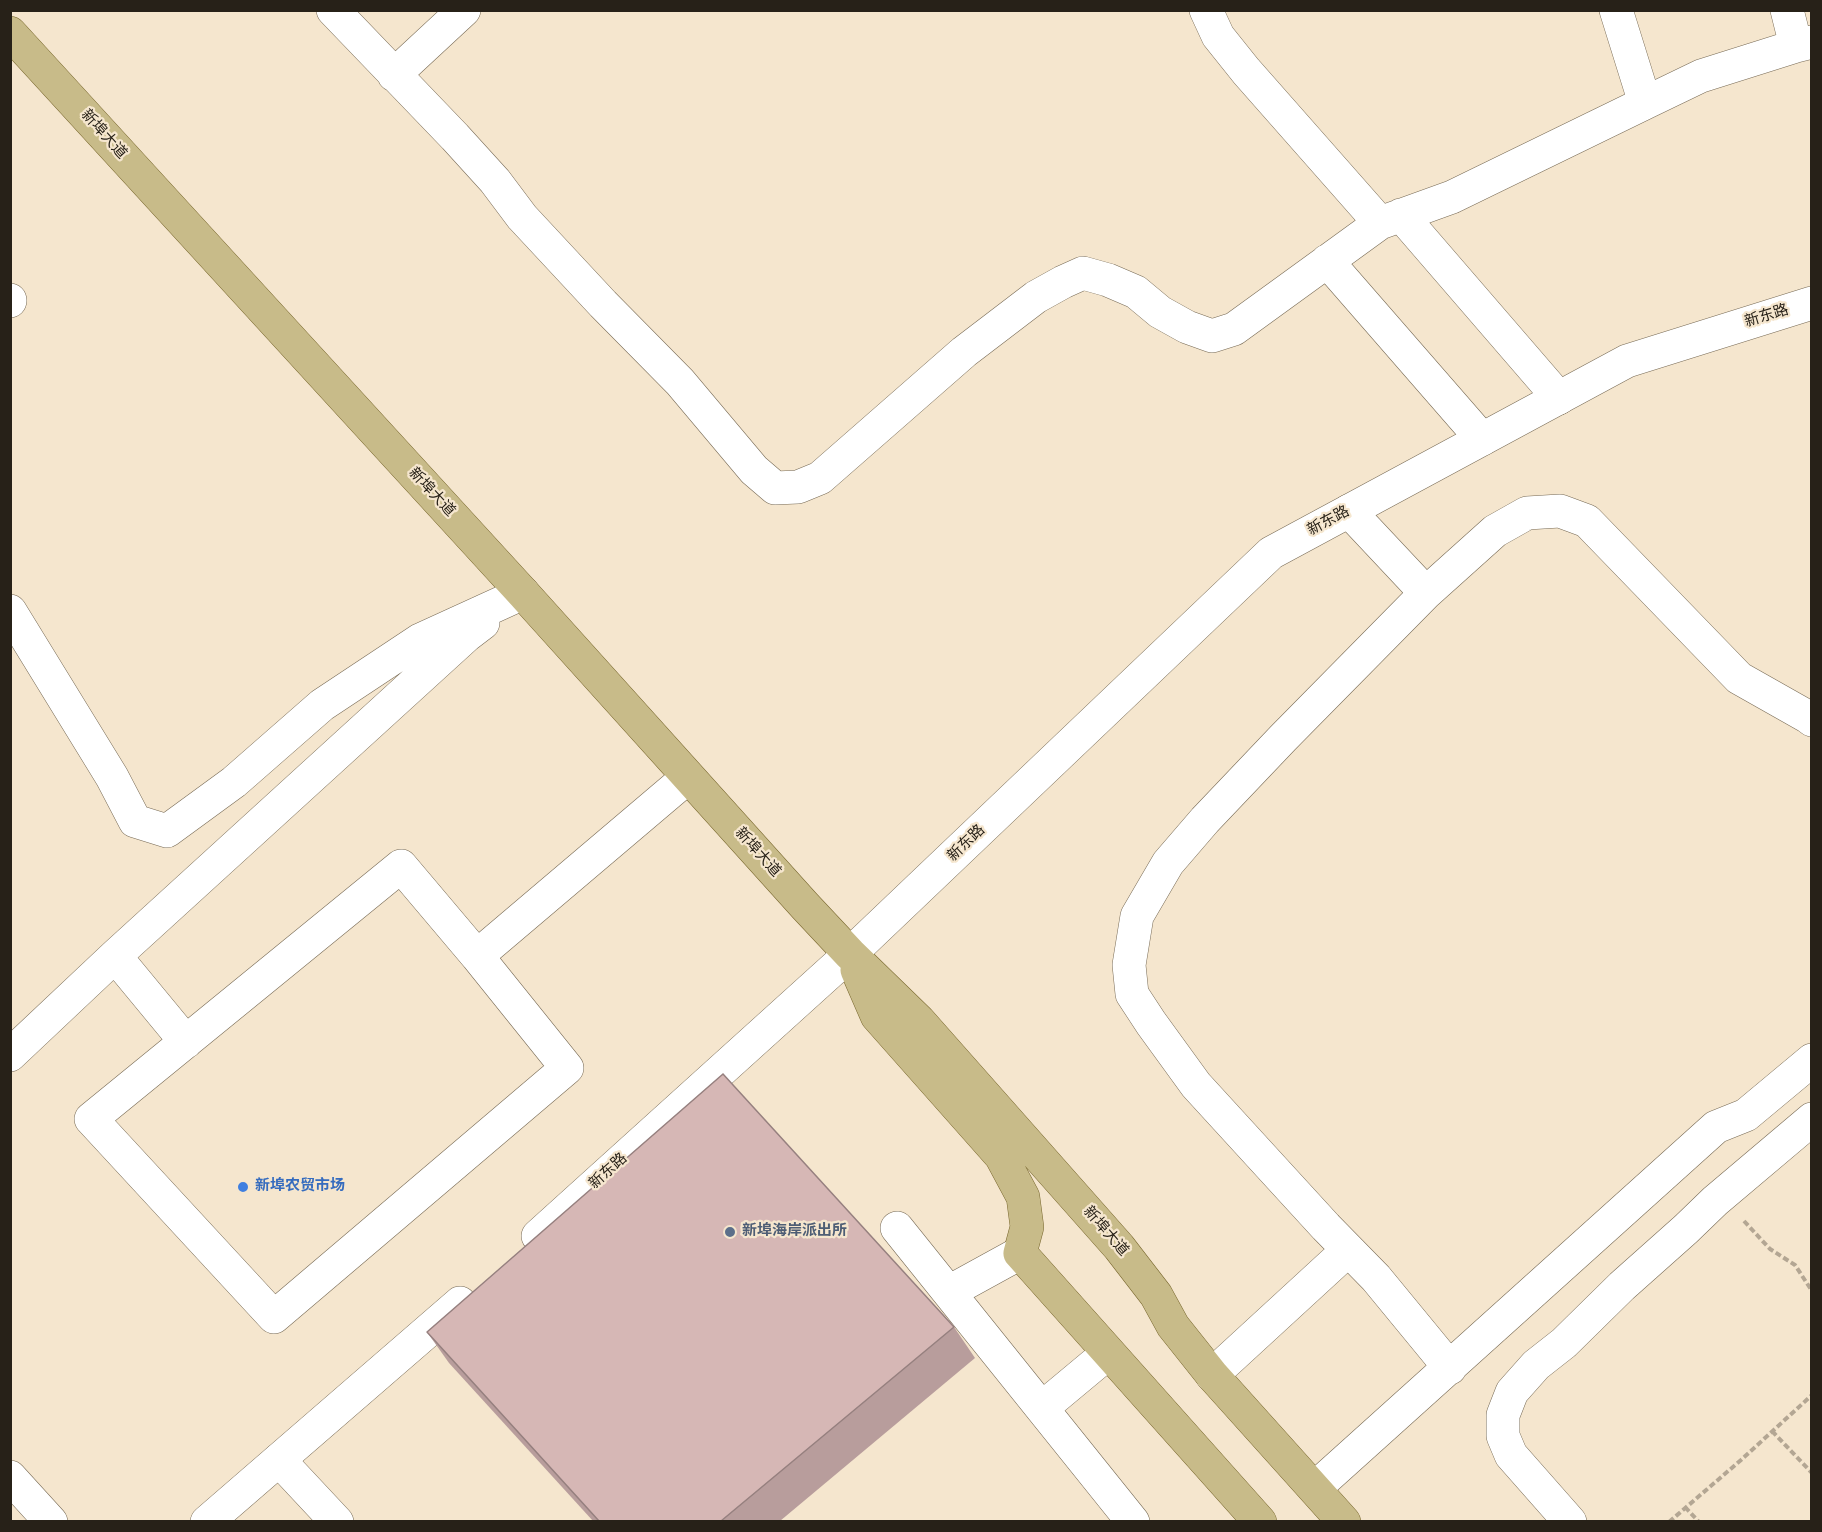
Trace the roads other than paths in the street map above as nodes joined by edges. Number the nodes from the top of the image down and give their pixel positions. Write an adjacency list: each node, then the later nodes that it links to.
1 (333, 10): 8 (street)
2 (464, 10): 8 (street)
3 (1206, 10): 10 (street)
4 (1616, 10): 9 (street)
5 (1787, 10): 7 (street)
6 (10, 33): 16 (main road, 新埠大道)
7 (1804, 44): 9 (street)
8 (394, 75): 11 (street)
9 (1645, 103): 10 (street)
10 (1390, 219): 11 (street); 13 (street)
11 (1327, 261): 14 (street)
12 (1812, 303): 13 (street, 新东路)
13 (1559, 398): 14 (street, 新东路)
14 (1482, 439): 15 (street, 新东路)
15 (1349, 511): 17 (street); 21 (street, 新东路)
16 (523, 593): 18 (street); 20 (main road, 新埠大道); 22 (street)
17 (1426, 593): 19 (street); 29 (street)
18 (10, 611)
19 (1812, 720)
20 (688, 777): 21 (main road, 新埠大道); 23 (street)
21 (850, 954): 30 (main road, 新埠大道); 31 (street, 新东路); 36 (main road, 新埠大道)
22 (115, 956): 24 (street); 25 (street)
23 (477, 956): 24 (street); 24 (street)
24 (186, 1042)
25 (10, 1055)
26 (1812, 1060): 35 (street)
27 (1812, 1119): 47 (street)
28 (897, 1228): 33 (street)
29 (1348, 1250): 35 (street); 36 (street)
30 (1020, 1253): 33 (street); 34 (main road)
31 (515, 1256)
32 (483, 1283): 38 (street)
33 (949, 1292): 37 (street)
34 (1108, 1353): 37 (street); 41 (main road)
35 (1450, 1368): 40 (street)
36 (1212, 1376): 40 (main road, 新埠大道)
37 (1042, 1408): 45 (street)
38 (279, 1460): 43 (street); 44 (street)
39 (10, 1477): 42 (street)
40 (1315, 1488): 46 (main road, 新埠大道)
41 (1249, 1518)
42 (51, 1521)
43 (207, 1521)
44 (337, 1521)
45 (1133, 1521)
46 (1344, 1521)
47 (1570, 1521)

